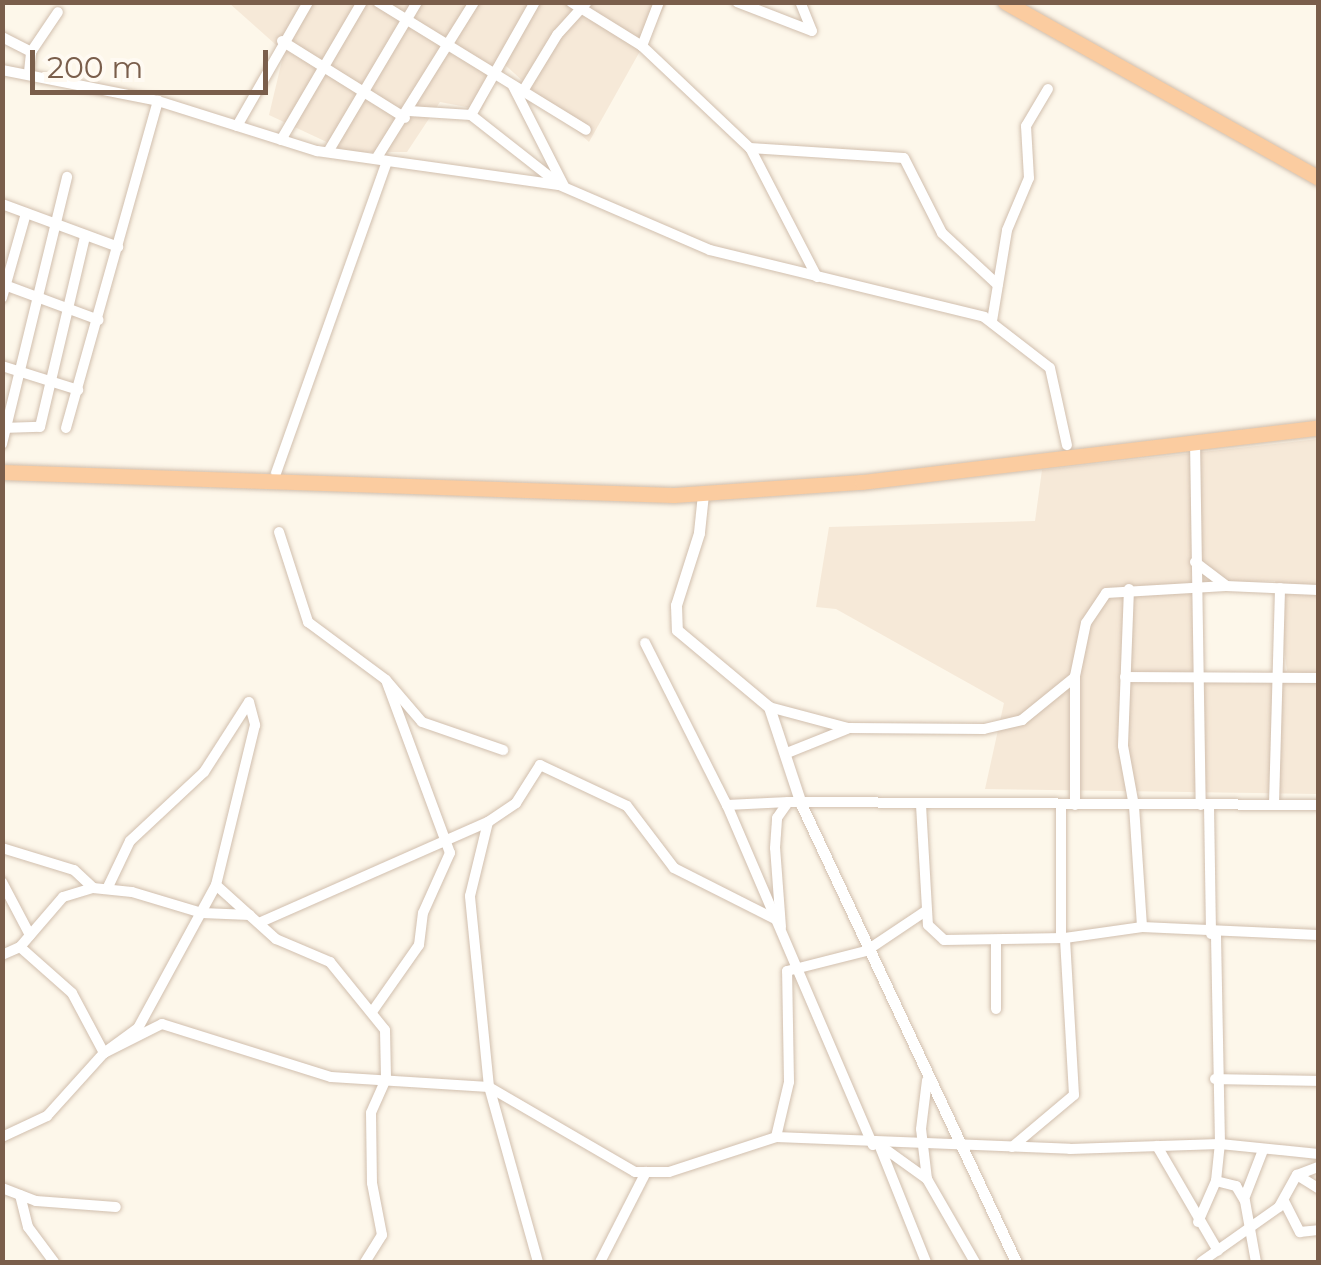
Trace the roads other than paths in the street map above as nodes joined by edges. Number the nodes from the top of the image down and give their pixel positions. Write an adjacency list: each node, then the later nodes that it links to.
1 (308, 2): 15 (street)
2 (362, 2): 19 (street)
3 (378, 2): 13 (street)
4 (416, 2): 13 (street)
5 (474, 2): 16 (street)
6 (535, 2): 22 (street)
7 (658, 2): 17 (street)
8 (737, 2): 9 (street)
9 (800, 2)
10 (1005, 2): 36 (highway)
11 (580, 4): 17 (street); 23 (street)
12 (58, 12): 18 (street)
13 (406, 20): 16 (street); 25 (street)
14 (2, 37): 18 (street)
15 (282, 41): 19 (street); 29 (street)
16 (446, 46): 22 (street); 27 (street)
17 (642, 46): 32 (street)
18 (30, 52): 21 (street)
19 (322, 66): 25 (street); 31 (street)
20 (2, 70): 21 (street)
21 (29, 72): 26 (street)
22 (495, 75): 23 (street); 28 (street)
23 (518, 88): 30 (street); 37 (street)
24 (1048, 89): 45 (street)
25 (363, 92): 27 (street); 33 (street)
26 (158, 101): 29 (street); 42 (street)
27 (407, 115): 28 (street); 34 (street)
28 (471, 115): 37 (street)
29 (237, 126): 31 (street)
30 (586, 130)
31 (281, 140): 33 (street)
32 (750, 148): 43 (street); 45 (street)
33 (328, 152): 34 (street)
34 (382, 160): 37 (street); 64 (street)
35 (66, 177): 40 (street)
36 (1318, 178)
37 (562, 186): 43 (street)
38 (2, 204): 39 (street)
39 (26, 214): 40 (street); 44 (street)
40 (53, 224): 41 (street); 47 (street)
41 (86, 236): 42 (street); 48 (street)
42 (118, 247): 49 (street)
43 (817, 277): 50 (street)
44 (4, 284): 46 (street); 47 (street)
45 (998, 285): 50 (street)
46 (2, 298)
47 (33, 298): 48 (street); 52 (street)
48 (67, 307): 49 (street); 53 (street)
49 (99, 320): 54 (street)
50 (992, 321): 61 (street)
51 (2, 366): 52 (street)
52 (15, 371): 53 (street); 56 (street)
53 (48, 383): 54 (street); 56 (street)
54 (78, 390): 57 (street)
55 (1318, 418): 61 (highway)
56 (4, 428): 60 (street)
57 (66, 428)
58 (1318, 428): 59 (highway)
59 (1194, 440): 65 (highway); 67 (street)
60 (2, 444)
61 (1067, 444): 64 (highway)
62 (2, 462): 64 (highway)
63 (2, 472): 65 (highway)
64 (276, 473)
65 (703, 494): 80 (street)
66 (279, 532): 79 (street)
67 (1195, 562): 68 (street); 71 (street)
68 (1226, 586): 69 (street); 71 (street)
69 (1280, 588): 72 (street); 74 (street)
70 (1129, 589): 71 (street); 75 (street); 77 (street)
71 (1197, 589): 76 (street)
72 (1318, 590)
73 (645, 643): 86 (street)
74 (1277, 675): 76 (street); 78 (street); 85 (street)
75 (1075, 676): 81 (street); 87 (street)
76 (1200, 676): 77 (street); 88 (street)
77 (1125, 677): 92 (street)
78 (1318, 678)
79 (386, 680): 82 (street); 94 (street)
80 (769, 707): 81 (street); 83 (street)
81 (848, 728): 83 (street)
82 (503, 750)
83 (788, 753): 84 (street)
84 (794, 803): 86 (street); 90 (street); 103 (street); 111 (street)
85 (1274, 804): 88 (street); 89 (street)
86 (727, 805): 103 (street)
87 (1075, 805): 91 (street); 92 (street)
88 (1205, 805): 92 (street); 105 (street)
89 (1318, 805)
90 (921, 806): 91 (street); 100 (street)
91 (1061, 806): 108 (street)
92 (1134, 806): 104 (street)
93 (488, 822): 94 (street); 103 (street); 121 (street)
94 (446, 840): 102 (street); 115 (street)
95 (2, 848): 98 (street)
96 (2, 882): 106 (street)
97 (216, 885): 99 (street); 101 (street); 102 (street)
98 (93, 888): 99 (street); 106 (street)
99 (106, 890): 101 (street)
100 (927, 910): 109 (street); 111 (street)
101 (202, 913): 102 (street); 116 (street)
102 (256, 918): 115 (street)
103 (779, 924): 113 (street)
104 (1142, 927): 105 (street); 108 (street)
105 (1213, 934): 107 (street); 117 (street)
106 (30, 935): 110 (street)
107 (1318, 935)
108 (1063, 938): 109 (street); 129 (street)
109 (996, 942): 114 (street)
110 (20, 947): 112 (street); 116 (street)
111 (866, 951): 113 (street); 119 (street)
112 (2, 956)
113 (796, 964): 123 (street); 125 (street)
114 (996, 1010)
115 (372, 1012): 118 (street)
116 (104, 1053): 118 (street); 122 (street)
117 (1215, 1079): 120 (street); 124 (street)
118 (386, 1080): 121 (street); 149 (street)
119 (928, 1080): 126 (street); 127 (street)
120 (1318, 1081)
121 (490, 1087): 134 (street); 150 (street)
122 (2, 1137)
123 (776, 1137): 125 (street); 134 (street)
124 (1220, 1144): 128 (street); 130 (street); 137 (street)
125 (877, 1145): 126 (street); 136 (street); 152 (street)
126 (923, 1146): 127 (street); 136 (street)
127 (960, 1146): 129 (street); 154 (street)
128 (1157, 1146): 129 (street); 144 (street)
129 (1012, 1148)
130 (1263, 1150): 131 (street); 141 (street)
131 (1294, 1152): 132 (street); 135 (street)
132 (1318, 1154)
133 (1318, 1168): 135 (street)
134 (646, 1172): 151 (street)
135 (1302, 1174): 139 (street); 142 (street)
136 (926, 1179): 153 (street)
137 (1216, 1181): 141 (street); 144 (street)
138 (2, 1188): 140 (street)
139 (1318, 1188)
140 (20, 1196): 143 (street); 148 (street)
141 (1244, 1199): 145 (street)
142 (1284, 1201): 145 (street); 146 (street)
143 (116, 1207)
144 (1198, 1222): 147 (street)
145 (1254, 1227): 147 (street); 156 (street)
146 (1318, 1230)
147 (1218, 1251): 155 (street)
148 (54, 1262)
149 (365, 1262)
150 (538, 1262)
151 (600, 1262)
152 (926, 1262)
153 (976, 1262)
154 (1016, 1262)
155 (1201, 1262)
156 (1256, 1262)

